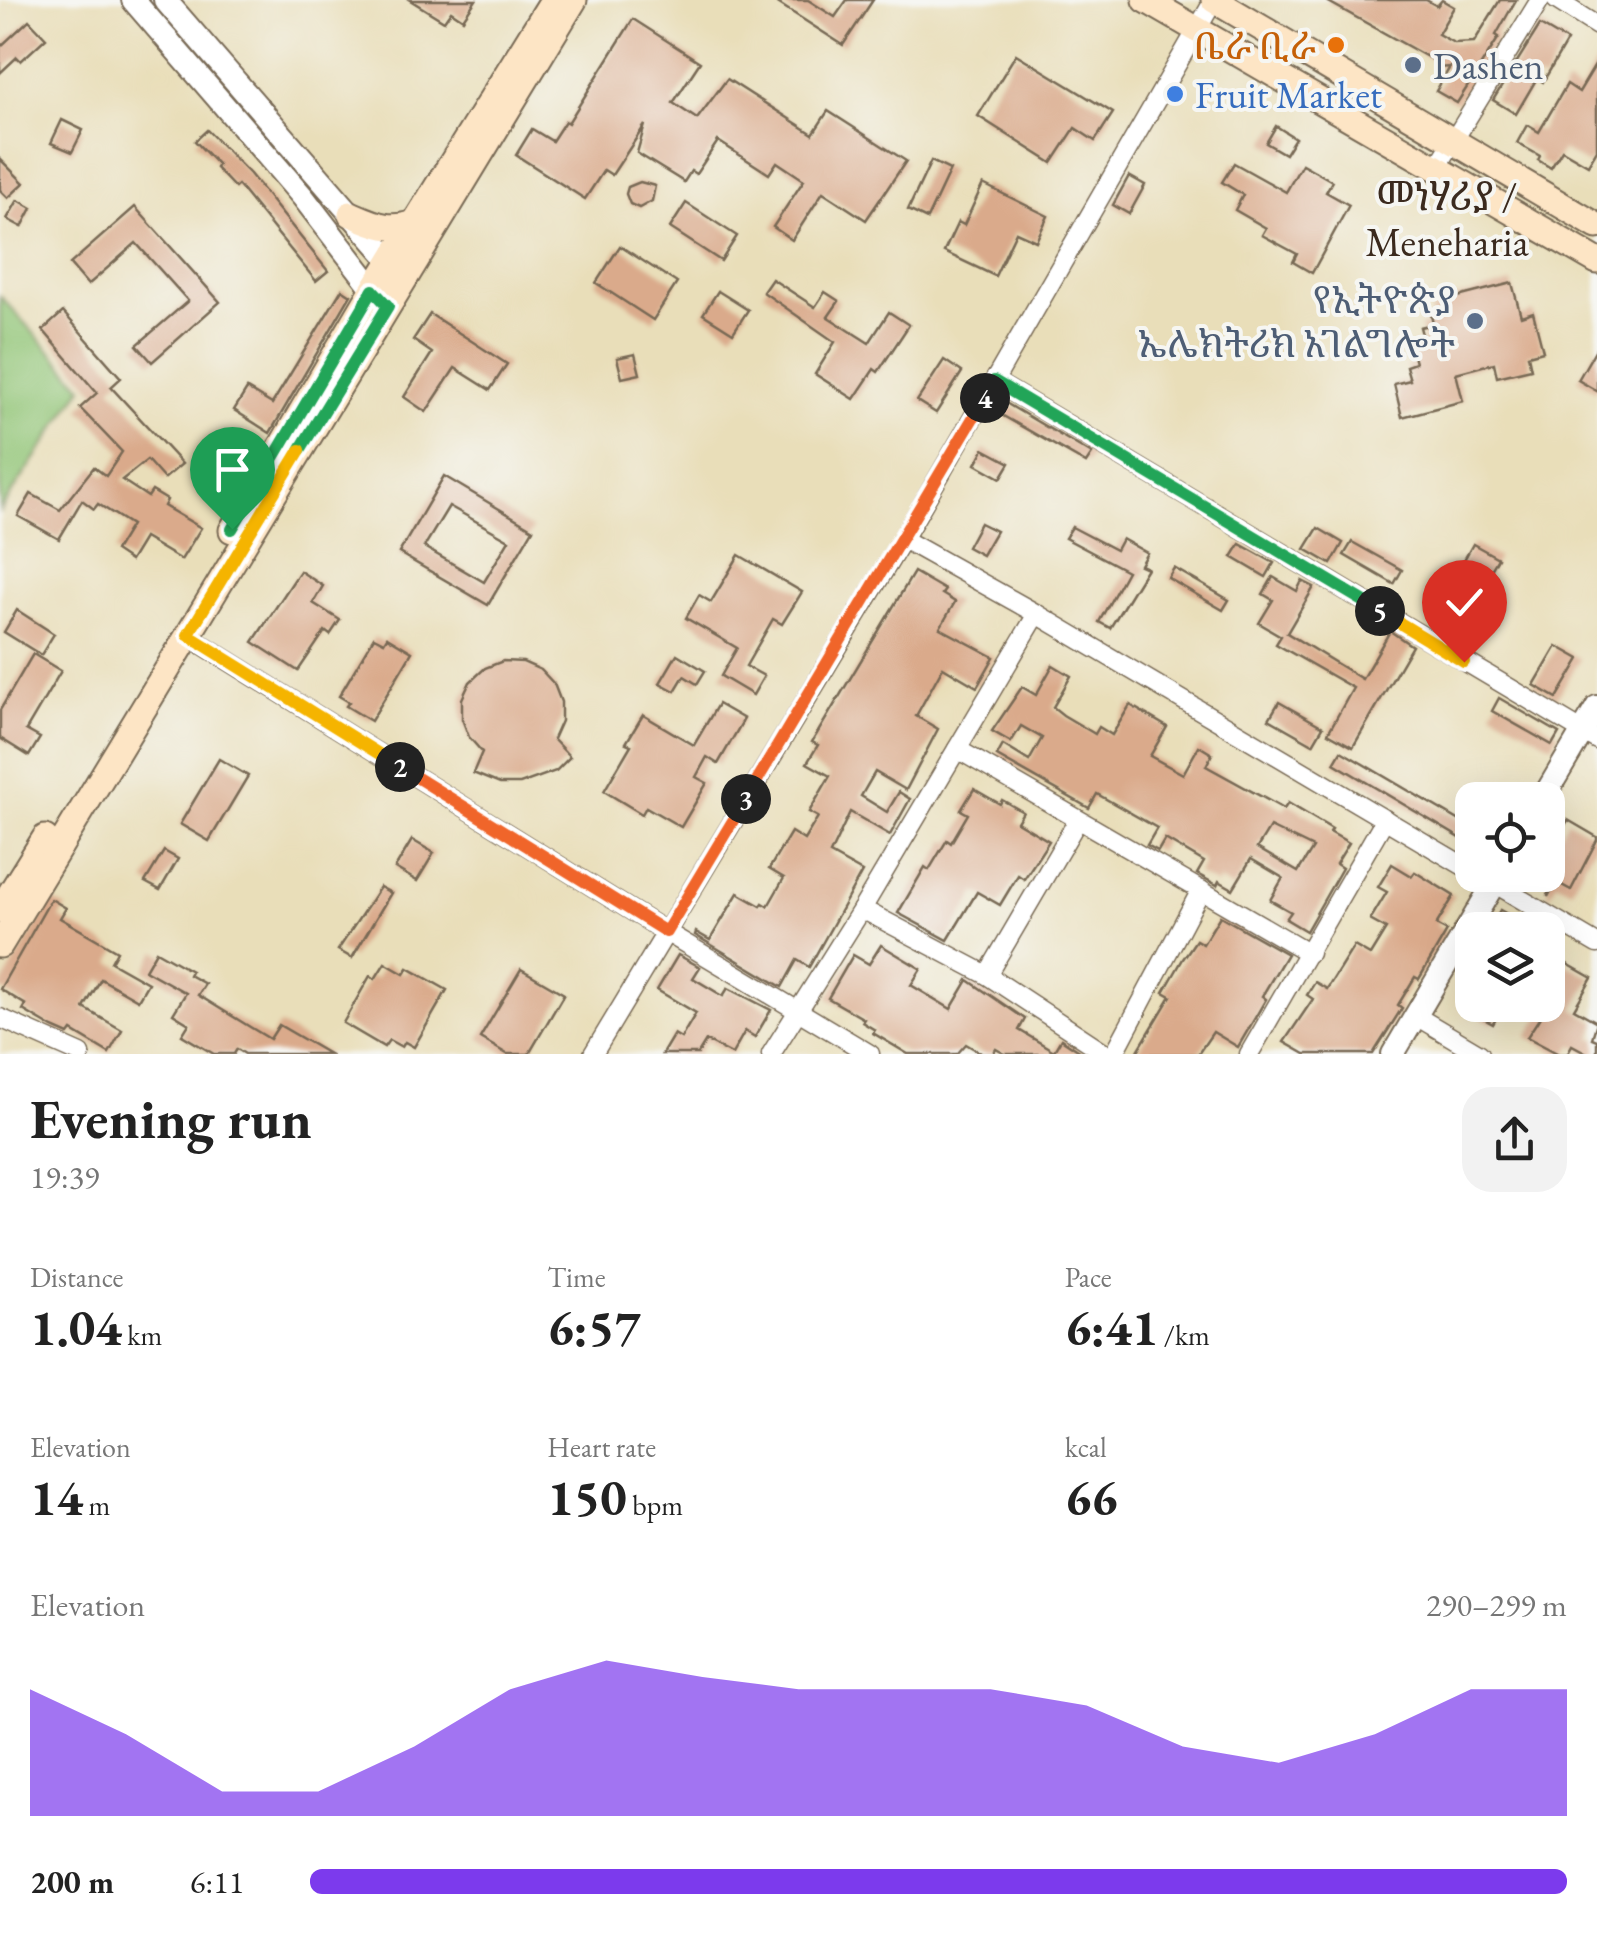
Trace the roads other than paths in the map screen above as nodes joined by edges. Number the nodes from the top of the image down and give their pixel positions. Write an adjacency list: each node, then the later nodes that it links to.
1 (132, 0): 18 (street)
2 (165, 0): 13 (street)
3 (554, 0): 14 (main road)
4 (574, 0): 17 (main road)
5 (1146, 0): 10 (main road)
6 (1214, 0): 10 (street); 11 (main road)
7 (1540, 0): 11 (street)
8 (1556, 0): 9 (street)
9 (1597, 26)
10 (1195, 29): 12 (main road); 19 (street)
11 (1452, 143): 12 (street); 15 (main road)
12 (1436, 169): 16 (main road)
13 (351, 214): 14 (main road); 17 (street)
14 (418, 222): 17 (main road)
15 (1597, 226)
16 (1595, 255)
17 (399, 269): 18 (main road)
18 (380, 298): 22 (main road); 34 (main road)
19 (994, 381): 20 (street); 24 (street)
20 (903, 539): 21 (street); 35 (street)
21 (1037, 614): 25 (street); 27 (street)
22 (188, 635): 35 (street); 37 (main road)
23 (1597, 706): 24 (street)
24 (1589, 736): 26 (street)
25 (958, 749): 28 (street); 33 (street)
26 (1555, 782)
27 (1385, 819): 29 (street); 38 (street)
28 (1078, 820): 30 (street); 39 (street)
29 (1455, 860)
30 (1201, 890): 38 (street); 47 (street)
31 (1483, 892): 41 (street)
32 (1513, 892): 36 (street)
33 (862, 909): 39 (street); 40 (street)
34 (0, 910)
35 (666, 932): 40 (street); 44 (street)
36 (1597, 944)
37 (0, 945)
38 (1309, 952): 48 (street)
39 (987, 975): 47 (street)
40 (797, 1009): 45 (street); 46 (street)
41 (1416, 1016): 49 (street); 50 (street)
42 (0, 1018): 43 (street)
43 (81, 1054)
44 (592, 1054)
45 (771, 1054)
46 (870, 1054)
47 (1111, 1054)
48 (1248, 1054)
49 (1393, 1054)
50 (1480, 1054)

